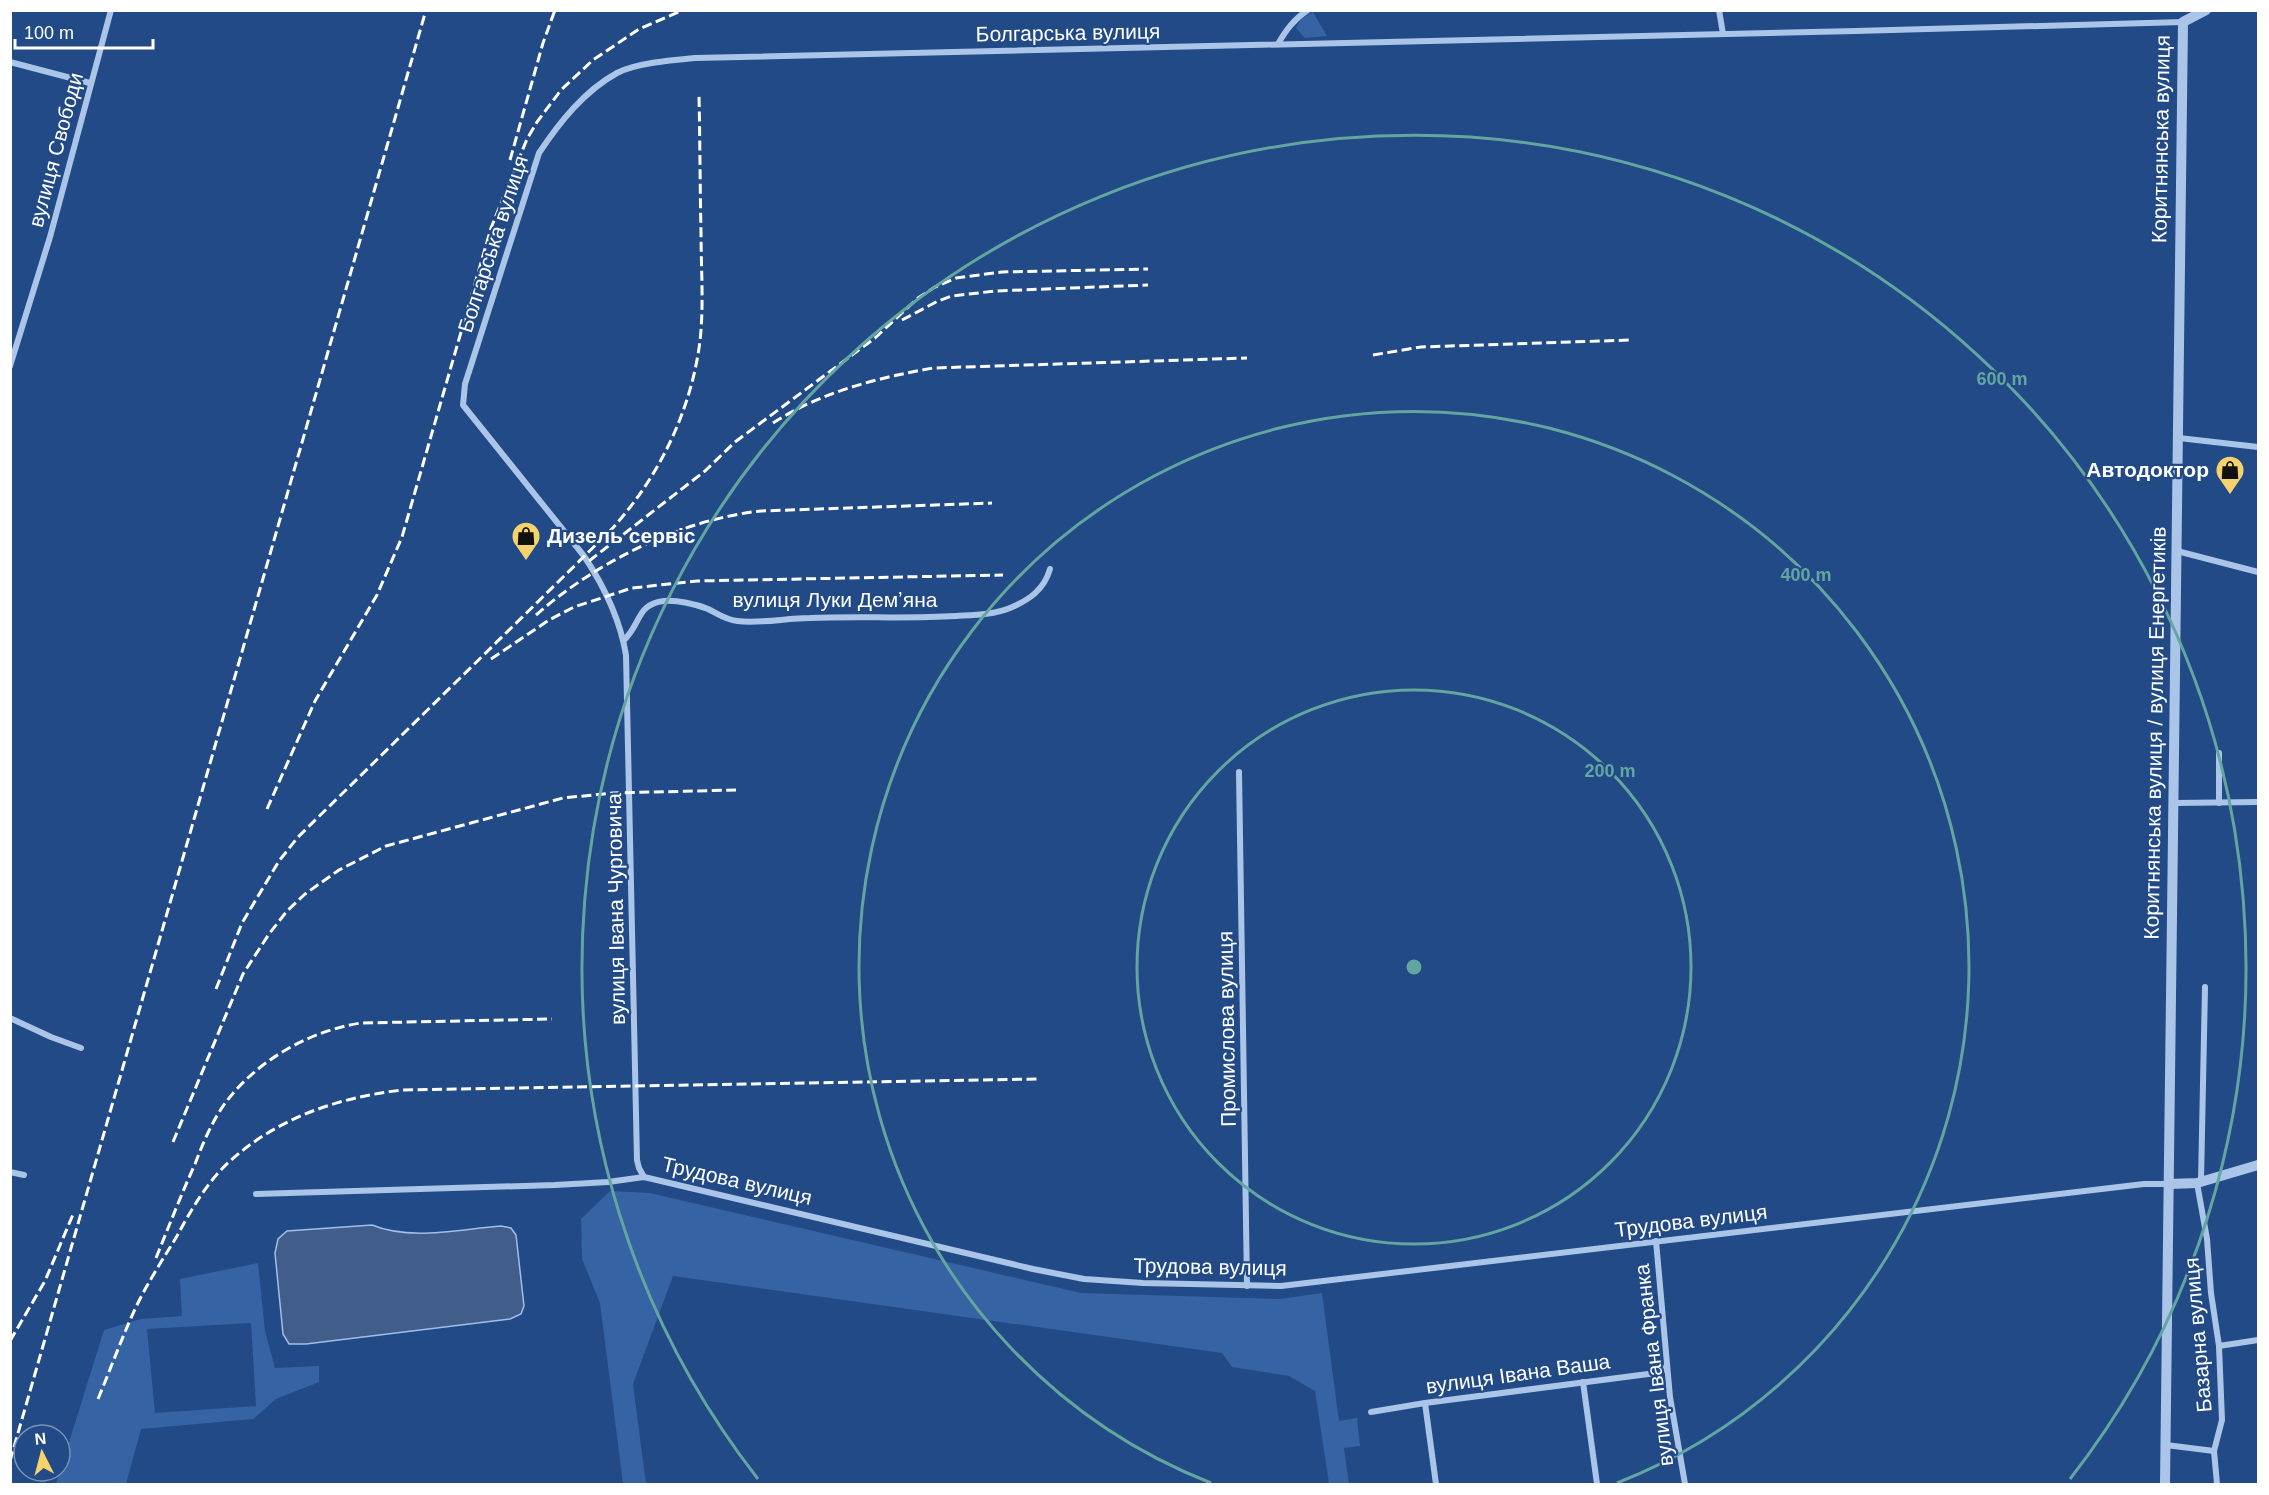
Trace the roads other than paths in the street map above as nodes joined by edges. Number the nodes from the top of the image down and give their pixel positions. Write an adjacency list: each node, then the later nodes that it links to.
1 (111, 10): 9 (street, вулиця Свободи)
2 (1308, 10): 7 (street)
3 (1719, 10): 6 (street)
4 (2206, 10): 5 (street, Коритнянська вулиця)
5 (2183, 22): 6 (street, Болгарська вулиця); 10 (street, Коритнянська вулиця)
6 (1723, 34): 7 (street, Болгарська вулиця)
7 (1278, 44): 17 (street, Болгарська вулиця)
8 (10, 62): 9 (street)
9 (90, 83): 11 (street, вулиця Свободи)
10 (2179, 282): 12 (street, Коритнянська вулиця / вулиця Енергетиків)
11 (10, 366)
12 (2179, 438): 13 (street); 14 (street, Коритнянська вулиця / вулиця Енергетиків)
13 (2259, 447)
14 (2177, 551): 16 (street); 21 (street, Коритнянська вулиця / вулиця Енергетиків)
15 (1050, 569): 17 (street, вулиця Луки Демʼяна)
16 (2259, 572)
17 (624, 640): 29 (street, вулиця Івана Чурговича)
18 (2218, 753): 22 (street)
19 (1239, 771): 34 (street, Промислова вулиця)
20 (2259, 802): 22 (street)
21 (2174, 803): 22 (street); 31 (street, Коритнянська вулиця / вулиця Енергетиків)
22 (2219, 803)
23 (2205, 987): 30 (street, Базарна вулиця)
24 (10, 1018): 25 (street)
25 (81, 1048)
26 (2259, 1165): 30 (street)
27 (10, 1172): 28 (street)
28 (24, 1175)
29 (644, 1177): 32 (street, Трудова вулиця); 34 (street, Трудова вулиця)
30 (2199, 1182): 31 (street); 36 (street, Базарна вулиця)
31 (2169, 1184): 33 (street, Трудова вулиця); 41 (street, Коритнянська вулиця / вулиця Енергетиків)
32 (256, 1194)
33 (1656, 1241): 34 (street, Трудова вулиця); 37 (street, вулиця Івана Франка)
34 (1247, 1286)
35 (2259, 1340): 36 (street)
36 (2219, 1346): 42 (street, Базарна вулиця)
37 (1667, 1365): 38 (street, вулиця Івана Ваша); 45 (street, вулиця Івана Франка)
38 (1583, 1382): 39 (street, вулиця Івана Ваша); 44 (street)
39 (1425, 1403): 40 (street, вулиця Івана Ваша); 43 (street)
40 (1371, 1413)
41 (2166, 1445): 42 (street); 46 (street, Коритнянська вулиця / вулиця Енергетиків)
42 (2214, 1451): 47 (street, Базарна вулиця)
43 (1436, 1485)
44 (1597, 1485)
45 (1685, 1485)
46 (2165, 1485)
47 (2217, 1485)

